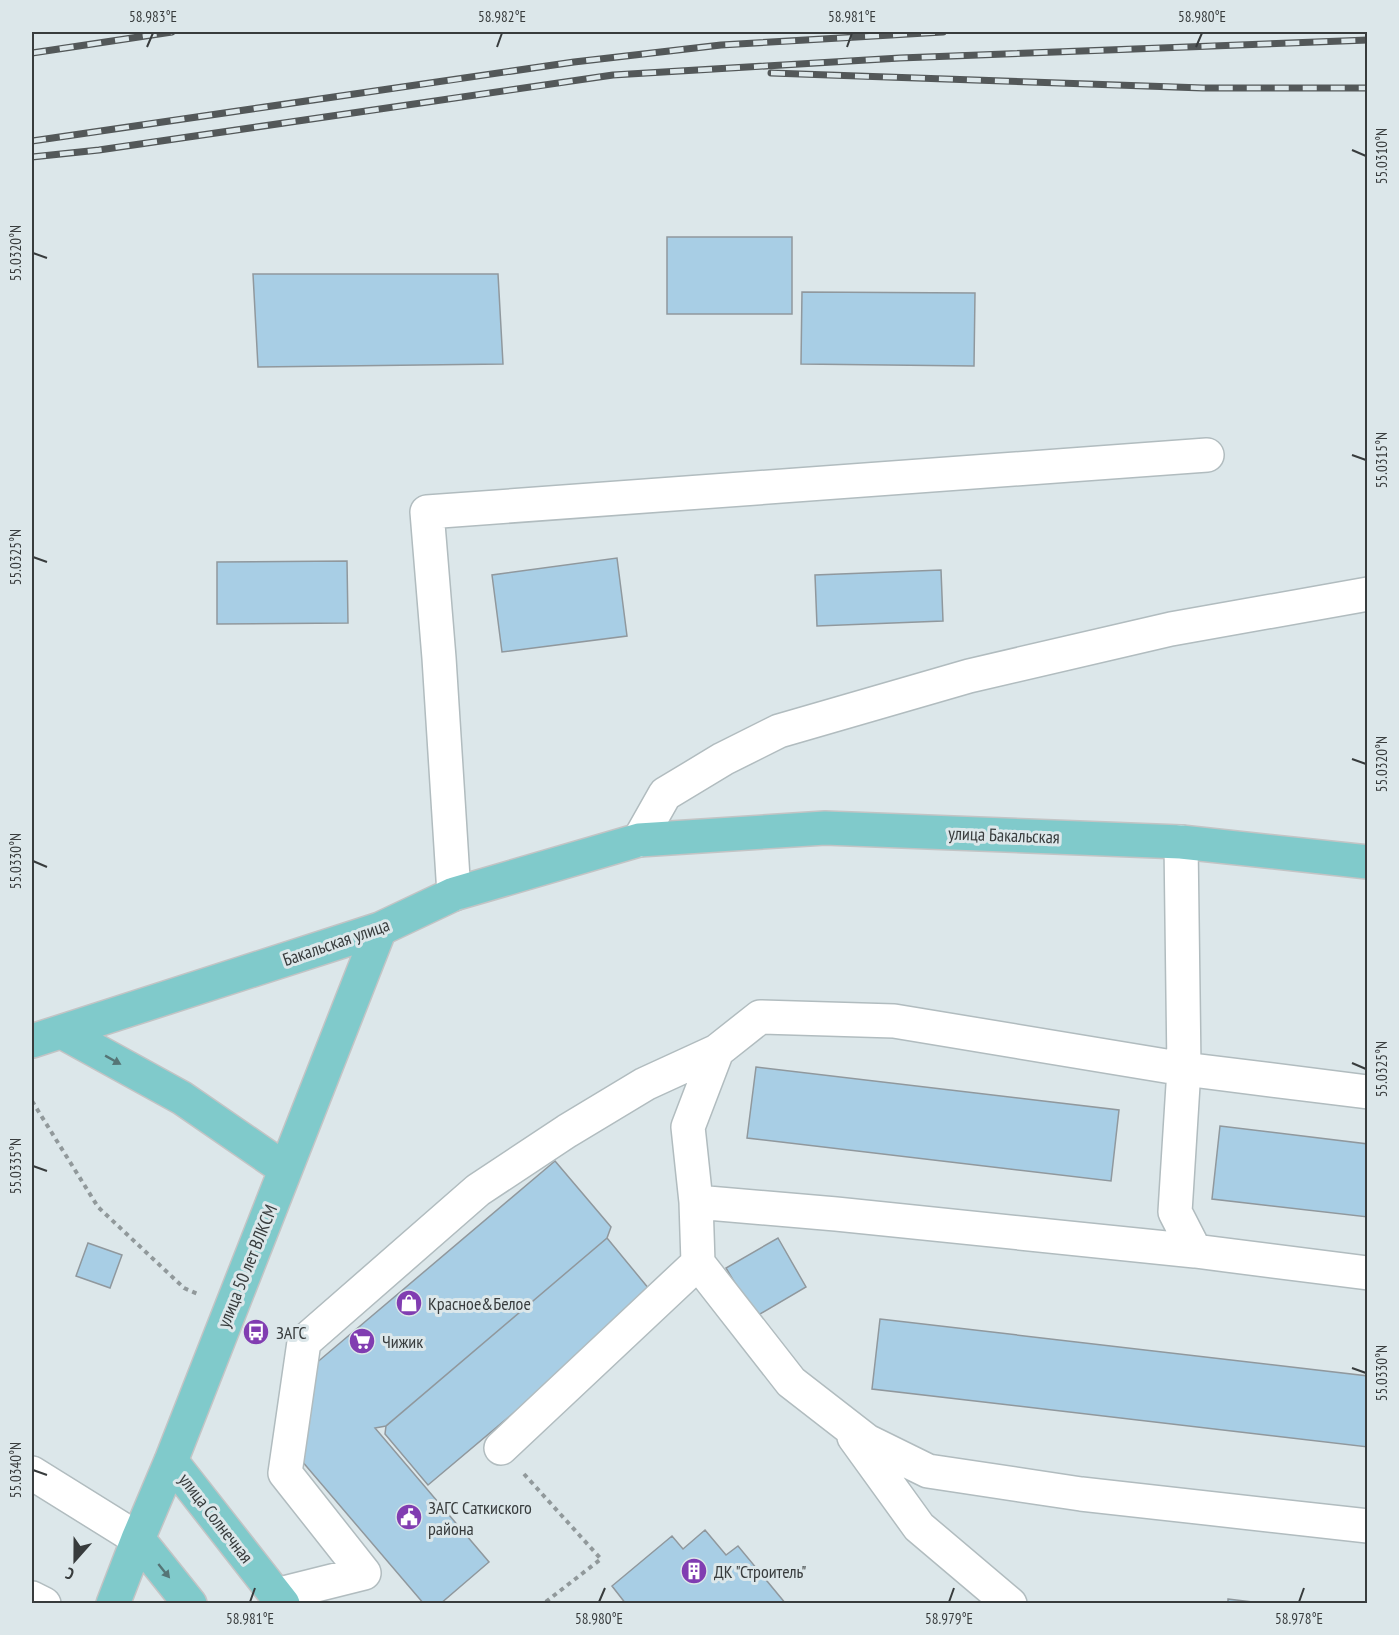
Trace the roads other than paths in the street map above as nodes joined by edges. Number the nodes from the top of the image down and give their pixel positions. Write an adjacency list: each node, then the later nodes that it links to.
1 (1207, 455): 6 (lane)
2 (1368, 594): 3 (lane)
3 (639, 840): 4 (main road, улица Бакальская); 6 (main road, Бакальская улица)
4 (1181, 842): 5 (main road, улица Бакальская); 10 (lane)
5 (1368, 862)
6 (454, 894): 7 (main road, Бакальская улица)
7 (380, 929): 8 (main road, Бакальская улица); 12 (main road, улица 50 лет ВЛКСМ)
8 (46, 1037): 12 (main road, one-way to 12)
9 (717, 1051): 10 (lane); 13 (lane); 24 (lane)
10 (1184, 1069): 11 (lane); 14 (lane)
11 (1368, 1092)
12 (285, 1169): 19 (main road, улица 50 лет ВЛКСМ)
13 (696, 1202): 14 (lane); 15 (lane)
14 (1195, 1251): 16 (lane)
15 (698, 1263): 17 (lane); 18 (lane)
16 (1368, 1273)
17 (845, 1424): 21 (lane); 28 (lane)
18 (501, 1448)
19 (171, 1461): 22 (main road, улица 50 лет ВЛКСМ); 24 (main road, улица Солнечная)
20 (32, 1473): 22 (lane)
21 (1368, 1526)
22 (138, 1539): 26 (main road, улица 50 лет ВЛКСМ); 27 (main road, one-way to 27)
23 (32, 1598): 25 (lane)
24 (279, 1599)
25 (44, 1604)
26 (113, 1604)
27 (190, 1604)
28 (1010, 1604)

